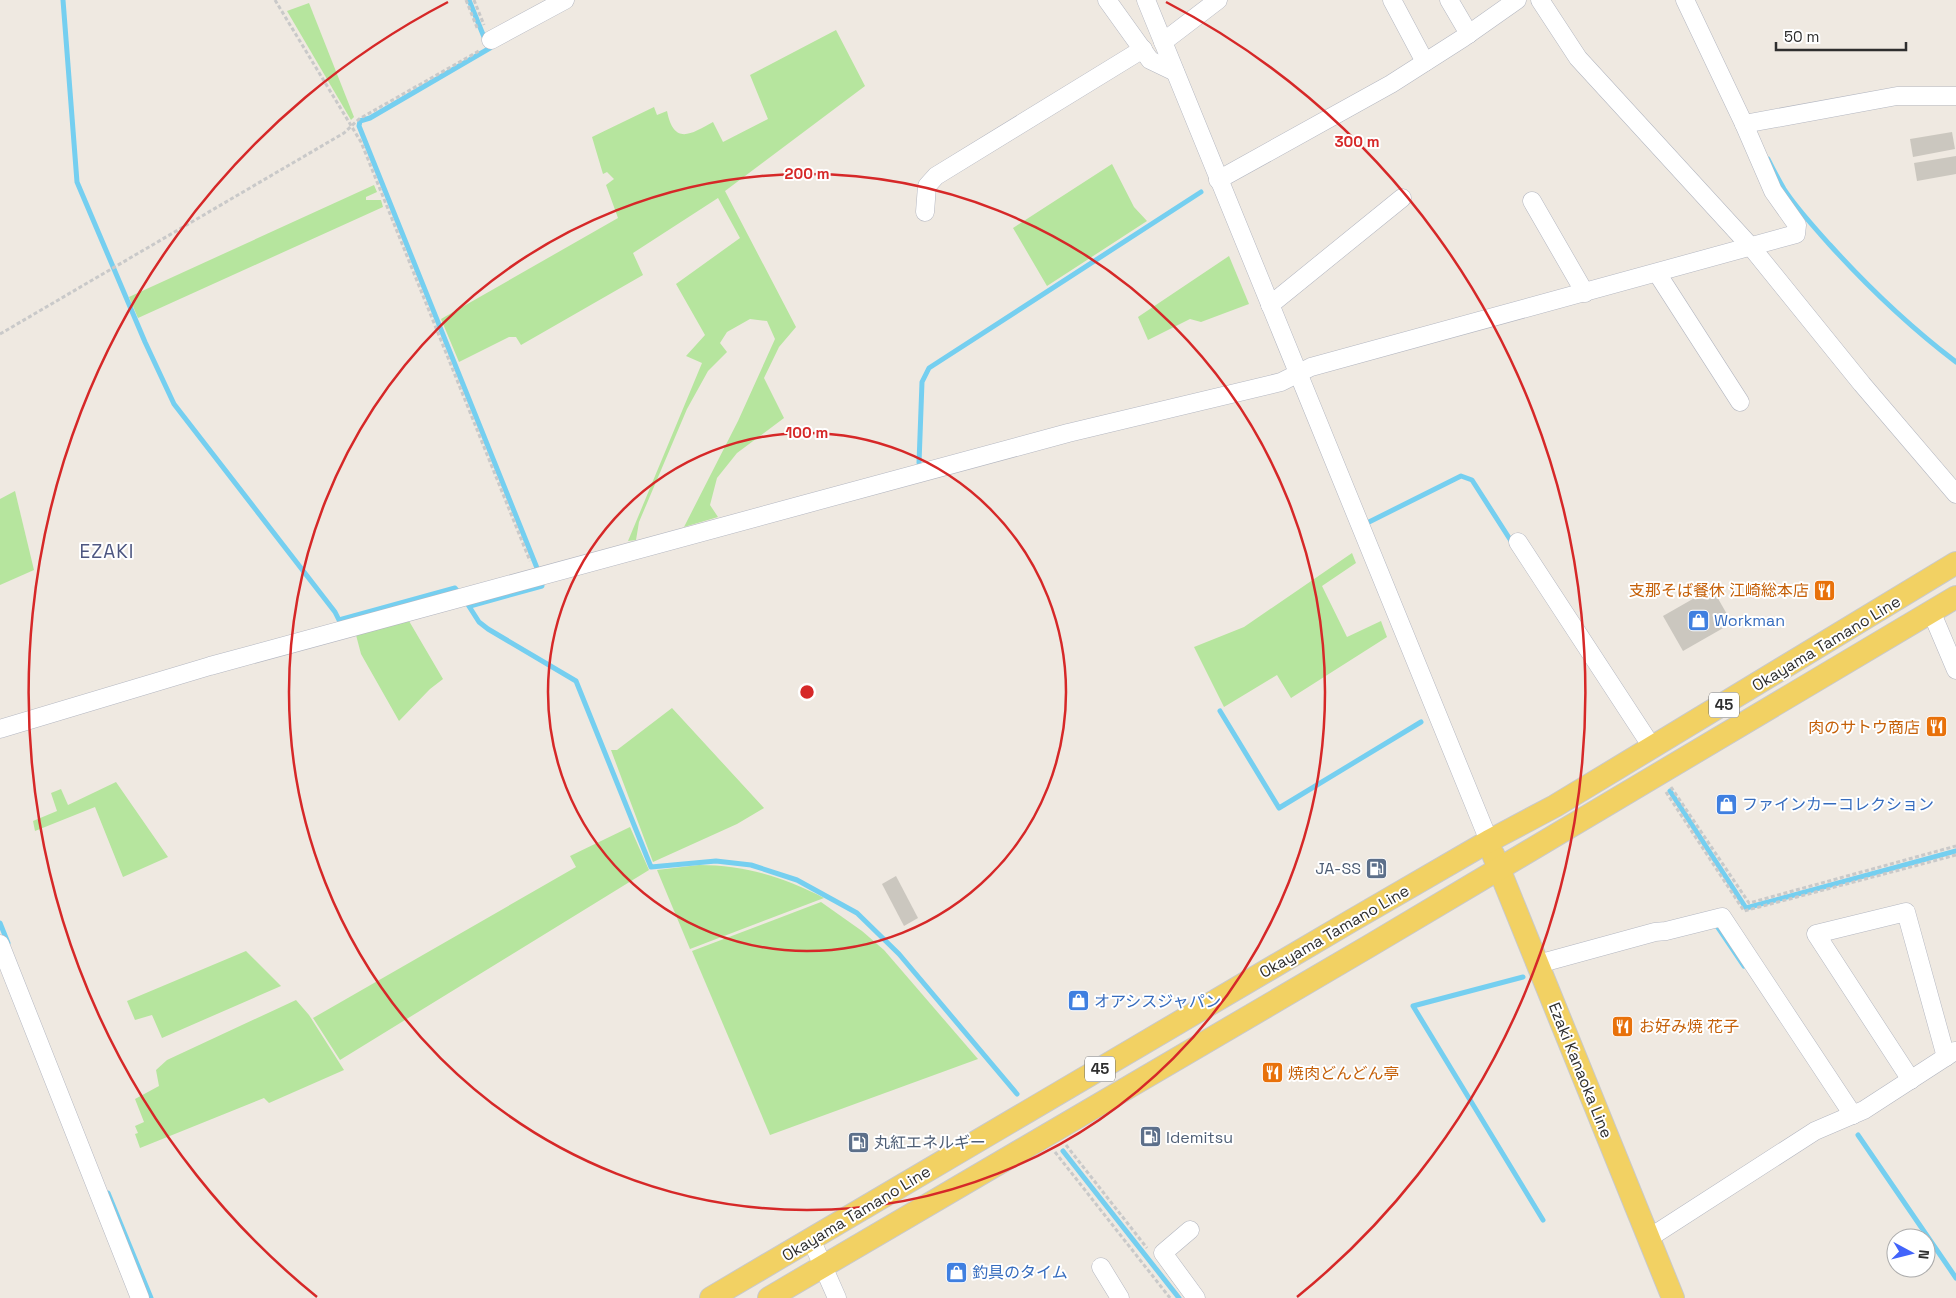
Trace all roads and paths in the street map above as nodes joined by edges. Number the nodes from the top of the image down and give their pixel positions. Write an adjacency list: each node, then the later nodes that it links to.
1 (275, 0): 21 (path)
2 (466, 0): 15 (path)
3 (474, 0): 15 (path)
4 (565, 0): 15 (street)
5 (1107, 0): 16 (street)
6 (1146, 0): 14 (street)
7 (1218, 0): 14 (street)
8 (1392, 0): 17 (street)
9 (1449, 0): 13 (street)
10 (1517, 0): 13 (street)
11 (1540, 0): 26 (street)
12 (1685, 0): 20 (street)
13 (1468, 34): 17 (street)
14 (1162, 42): 18 (street)
15 (488, 43): 21 (path)
16 (1143, 49): 18 (street); 25 (street)
17 (1425, 62): 22 (street)
18 (1174, 72): 22 (street)
19 (1956, 96): 20 (street)
20 (1749, 122): 26 (street)
21 (351, 125): 30 (path); 36 (path)
22 (1218, 180): 29 (street)
23 (1402, 198): 29 (street)
24 (1532, 201): 28 (street)
25 (925, 212)
26 (1752, 248): 27 (street); 33 (street)
27 (1657, 273): 28 (street); 32 (street)
28 (1585, 292): 31 (street)
29 (1270, 305): 31 (street)
30 (0, 334)
31 (1298, 374): 36 (street); 44 (street)
32 (1740, 402)
33 (1956, 494)
34 (1518, 542): 41 (street)
35 (1956, 564): 41 (main road, Okayama Tamano Line / 45)
36 (537, 578): 40 (street)
37 (1956, 596): 38 (main road, Okayama Tamano Line / 45)
38 (1931, 611): 39 (street); 47 (main road, Okayama Tamano Line / 45)
39 (1956, 670)
40 (0, 729)
41 (1652, 747): 44 (main road, Okayama Tamano Line / 45)
42 (1670, 786): 45 (path)
43 (1664, 790): 46 (path)
44 (1488, 841): 47 (main road, Ezaki Kanaoka Line); 57 (main road, Okayama Tamano Line / 45)
45 (1956, 846)
46 (1956, 855)
47 (1499, 867): 49 (main road, Ezaki Kanaoka Line); 59 (main road, Okayama Tamano Line / 45)
48 (0, 944): 61 (street)
49 (1538, 964): 52 (street); 56 (main road, Ezaki Kanaoka Line)
50 (1951, 1054): 51 (street); 51 (street)
51 (1911, 1080): 52 (street)
52 (1853, 1115): 56 (street)
53 (1064, 1143): 58 (path)
54 (1053, 1150): 66 (path)
55 (1190, 1230): 67 (street)
56 (1649, 1238): 68 (main road, Ezaki Kanaoka Line)
57 (811, 1240): 59 (street); 62 (main road, Okayama Tamano Line / 45)
58 (1148, 1249)
59 (823, 1266): 63 (main road, Okayama Tamano Line / 45); 64 (street)
60 (1101, 1267): 65 (street)
61 (140, 1298)
62 (711, 1298)
63 (769, 1298)
64 (837, 1298)
65 (1120, 1298)
66 (1170, 1298)
67 (1196, 1298)
68 (1673, 1298)

